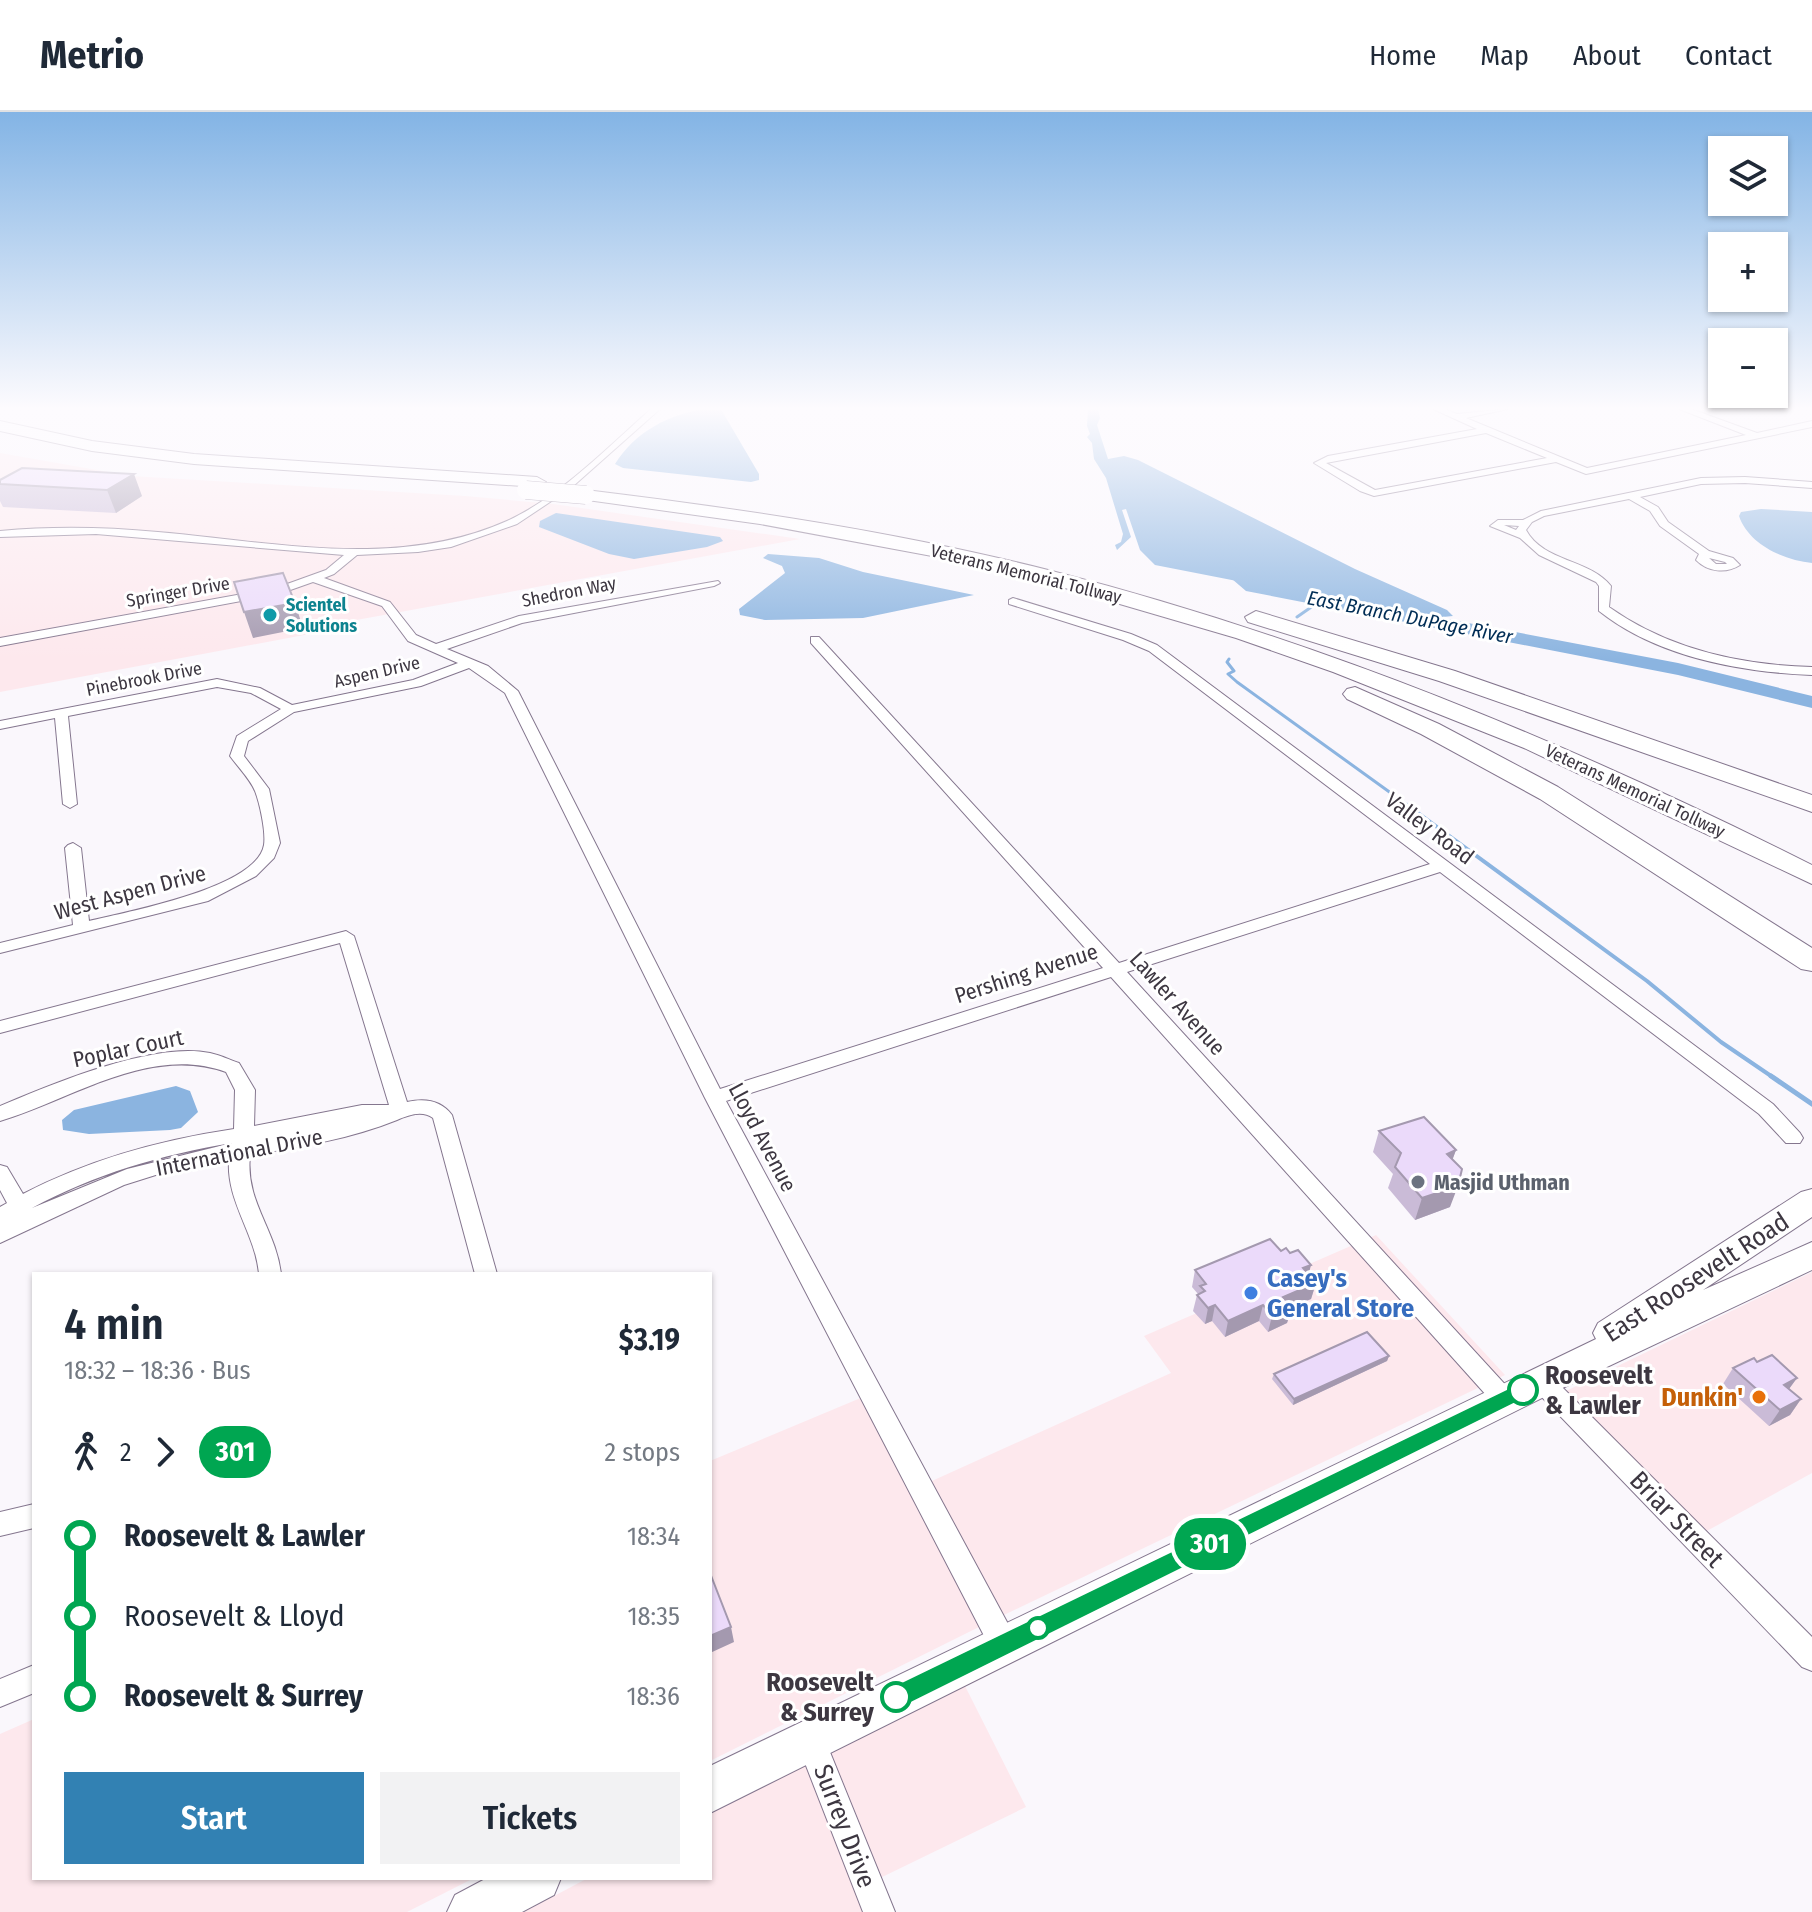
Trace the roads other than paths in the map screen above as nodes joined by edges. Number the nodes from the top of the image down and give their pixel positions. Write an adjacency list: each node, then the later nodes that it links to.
1 (555, 493): 8 (street)
2 (603, 493): 7 (highway, Veterans Memorial Tollway)
3 (607, 493): 10 (highway, Veterans Memorial Tollway)
4 (1645, 493): 5 (street)
5 (1632, 496): 9 (street); 18 (street)
6 (0, 534): 8 (street)
7 (944, 552): 27 (highway, Veterans Memorial Tollway); 29 (highway)
8 (353, 553): 11 (street, Springer Drive)
9 (1705, 553)
10 (1017, 557): 23 (highway); 25 (highway, Veterans Memorial Tollway)
11 (315, 579): 15 (street, Springer Drive); 16 (street, Lloyd Avenue)
12 (714, 583): 16 (street, Shedron Way)
13 (1013, 602): 26 (street, Valley Road)
14 (815, 640): 33 (street, Lawler Avenue)
15 (0, 642)
16 (433, 649): 17 (street, Lloyd Avenue)
17 (470, 663): 19 (street, Aspen Drive); 35 (street, Lloyd Avenue)
18 (1812, 671)
19 (290, 709): 20 (street, Pinebrook Drive); 28 (street, West Aspen Drive)
20 (61, 713): 21 (street, Pinebrook Drive); 22 (street)
21 (0, 725)
22 (70, 804)
23 (1812, 804)
24 (73, 848): 28 (street)
25 (1812, 854)
26 (1444, 865): 33 (street, Pershing Avenue); 38 (street, Valley Road)
27 (1812, 876)
28 (82, 928): 30 (street, West Aspen Drive)
29 (1774, 939): 31 (highway); 32 (highway)
30 (0, 948)
31 (1812, 962)
32 (1812, 969)
33 (1116, 970): 35 (street, Pershing Avenue); 49 (street, Lawler Avenue)
34 (0, 1027): 36 (street)
35 (715, 1098): 52 (street, Lloyd Avenue)
36 (395, 1111): 39 (street, International Drive); 47 (street, International Drive)
37 (0, 1114): 39 (street, Poplar Court)
38 (1793, 1138)
39 (242, 1142): 42 (street, International Drive); 46 (street, Poplar Court)
40 (0, 1172): 42 (street)
41 (1812, 1201): 48 (main road, East Roosevelt Road)
42 (23, 1212): 43 (street, International Drive); 44 (street, International Drive)
43 (0, 1217)
44 (0, 1235)
45 (1812, 1255): 48 (main road, East Roosevelt Road)
46 (270, 1272)
47 (485, 1272)
48 (1541, 1381): 49 (main road, East Roosevelt Road); 53 (street, Briar Street)
49 (1504, 1399): 52 (main road, East Roosevelt Road)
50 (32, 1516): 51 (street)
51 (0, 1524)
52 (1004, 1645): 56 (main road, East Roosevelt Road)
53 (1812, 1657)
54 (32, 1680): 55 (street)
55 (0, 1693)
56 (811, 1740): 57 (main road, East Roosevelt Road); 60 (street, Surrey Drive)
57 (712, 1789)
58 (533, 1880): 59 (main road)
59 (472, 1912)
60 (879, 1912)

